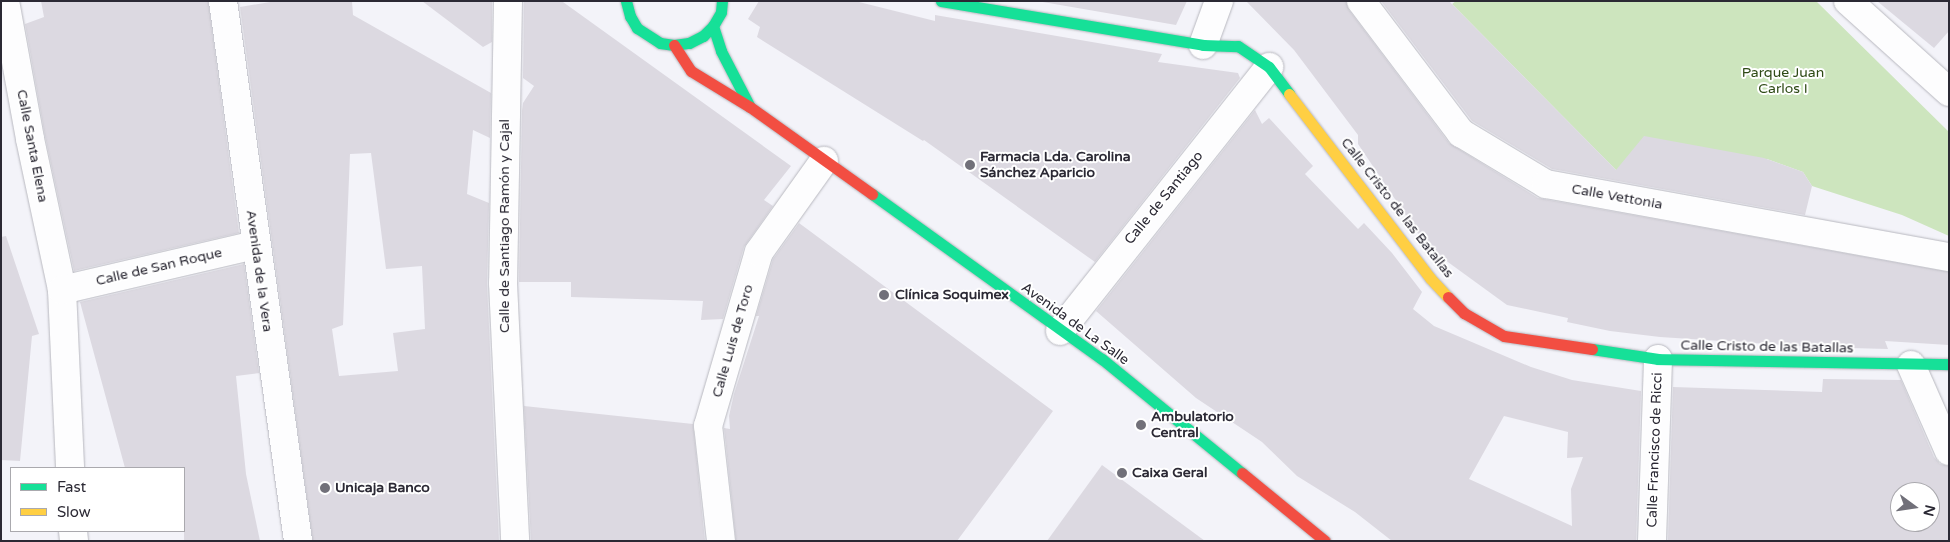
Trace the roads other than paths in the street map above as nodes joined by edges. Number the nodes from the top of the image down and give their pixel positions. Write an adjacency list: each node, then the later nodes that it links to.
1 (5, 1): 20 (street, Calle Santa Elena)
2 (223, 1): 18 (street, Avenida de la Vera)
3 (508, 1): 28 (street, Calle de Santiago Ramón y Cajal)
4 (722, 1): 11 (street)
5 (941, 1): 10 (street, Calle Cristo de las Batallas)
6 (1219, 1): 13 (street)
7 (1361, 1): 19 (street, Calle Vettonia)
8 (1848, 1): 15 (street)
9 (625, 2): 12 (street)
10 (1007, 6): 13 (street, Calle Cristo de las Batallas)
11 (713, 26): 12 (street); 16 (street, Avenida de La Salle)
12 (674, 45): 16 (street, Avenida de La Salle)
13 (1203, 45): 14 (street, Calle Cristo de las Batallas)
14 (1269, 67): 21 (street, Calle de Santiago); 22 (street, Calle Cristo de las Batallas)
15 (1949, 92)
16 (750, 107): 17 (street, Avenida de La Salle)
17 (824, 161): 21 (street, Avenida de La Salle); 29 (street, Calle Luis de Toro)
18 (256, 244): 20 (street, Calle de San Roque); 27 (street, Avenida de la Vera)
19 (1949, 257)
20 (62, 290): 26 (street, Calle Santa Elena)
21 (1060, 331): 30 (street, Avenida de La Salle)
22 (1658, 359): 24 (street, Calle Cristo de las Batallas); 31 (street, Calle Francisco de Ricci)
23 (1949, 364): 24 (street, Calle Cristo de las Batallas)
24 (1911, 365): 25 (street)
25 (1949, 451)
26 (70, 467)
27 (298, 541)
28 (515, 541)
29 (722, 541)
30 (1325, 541)
31 (1652, 541)

